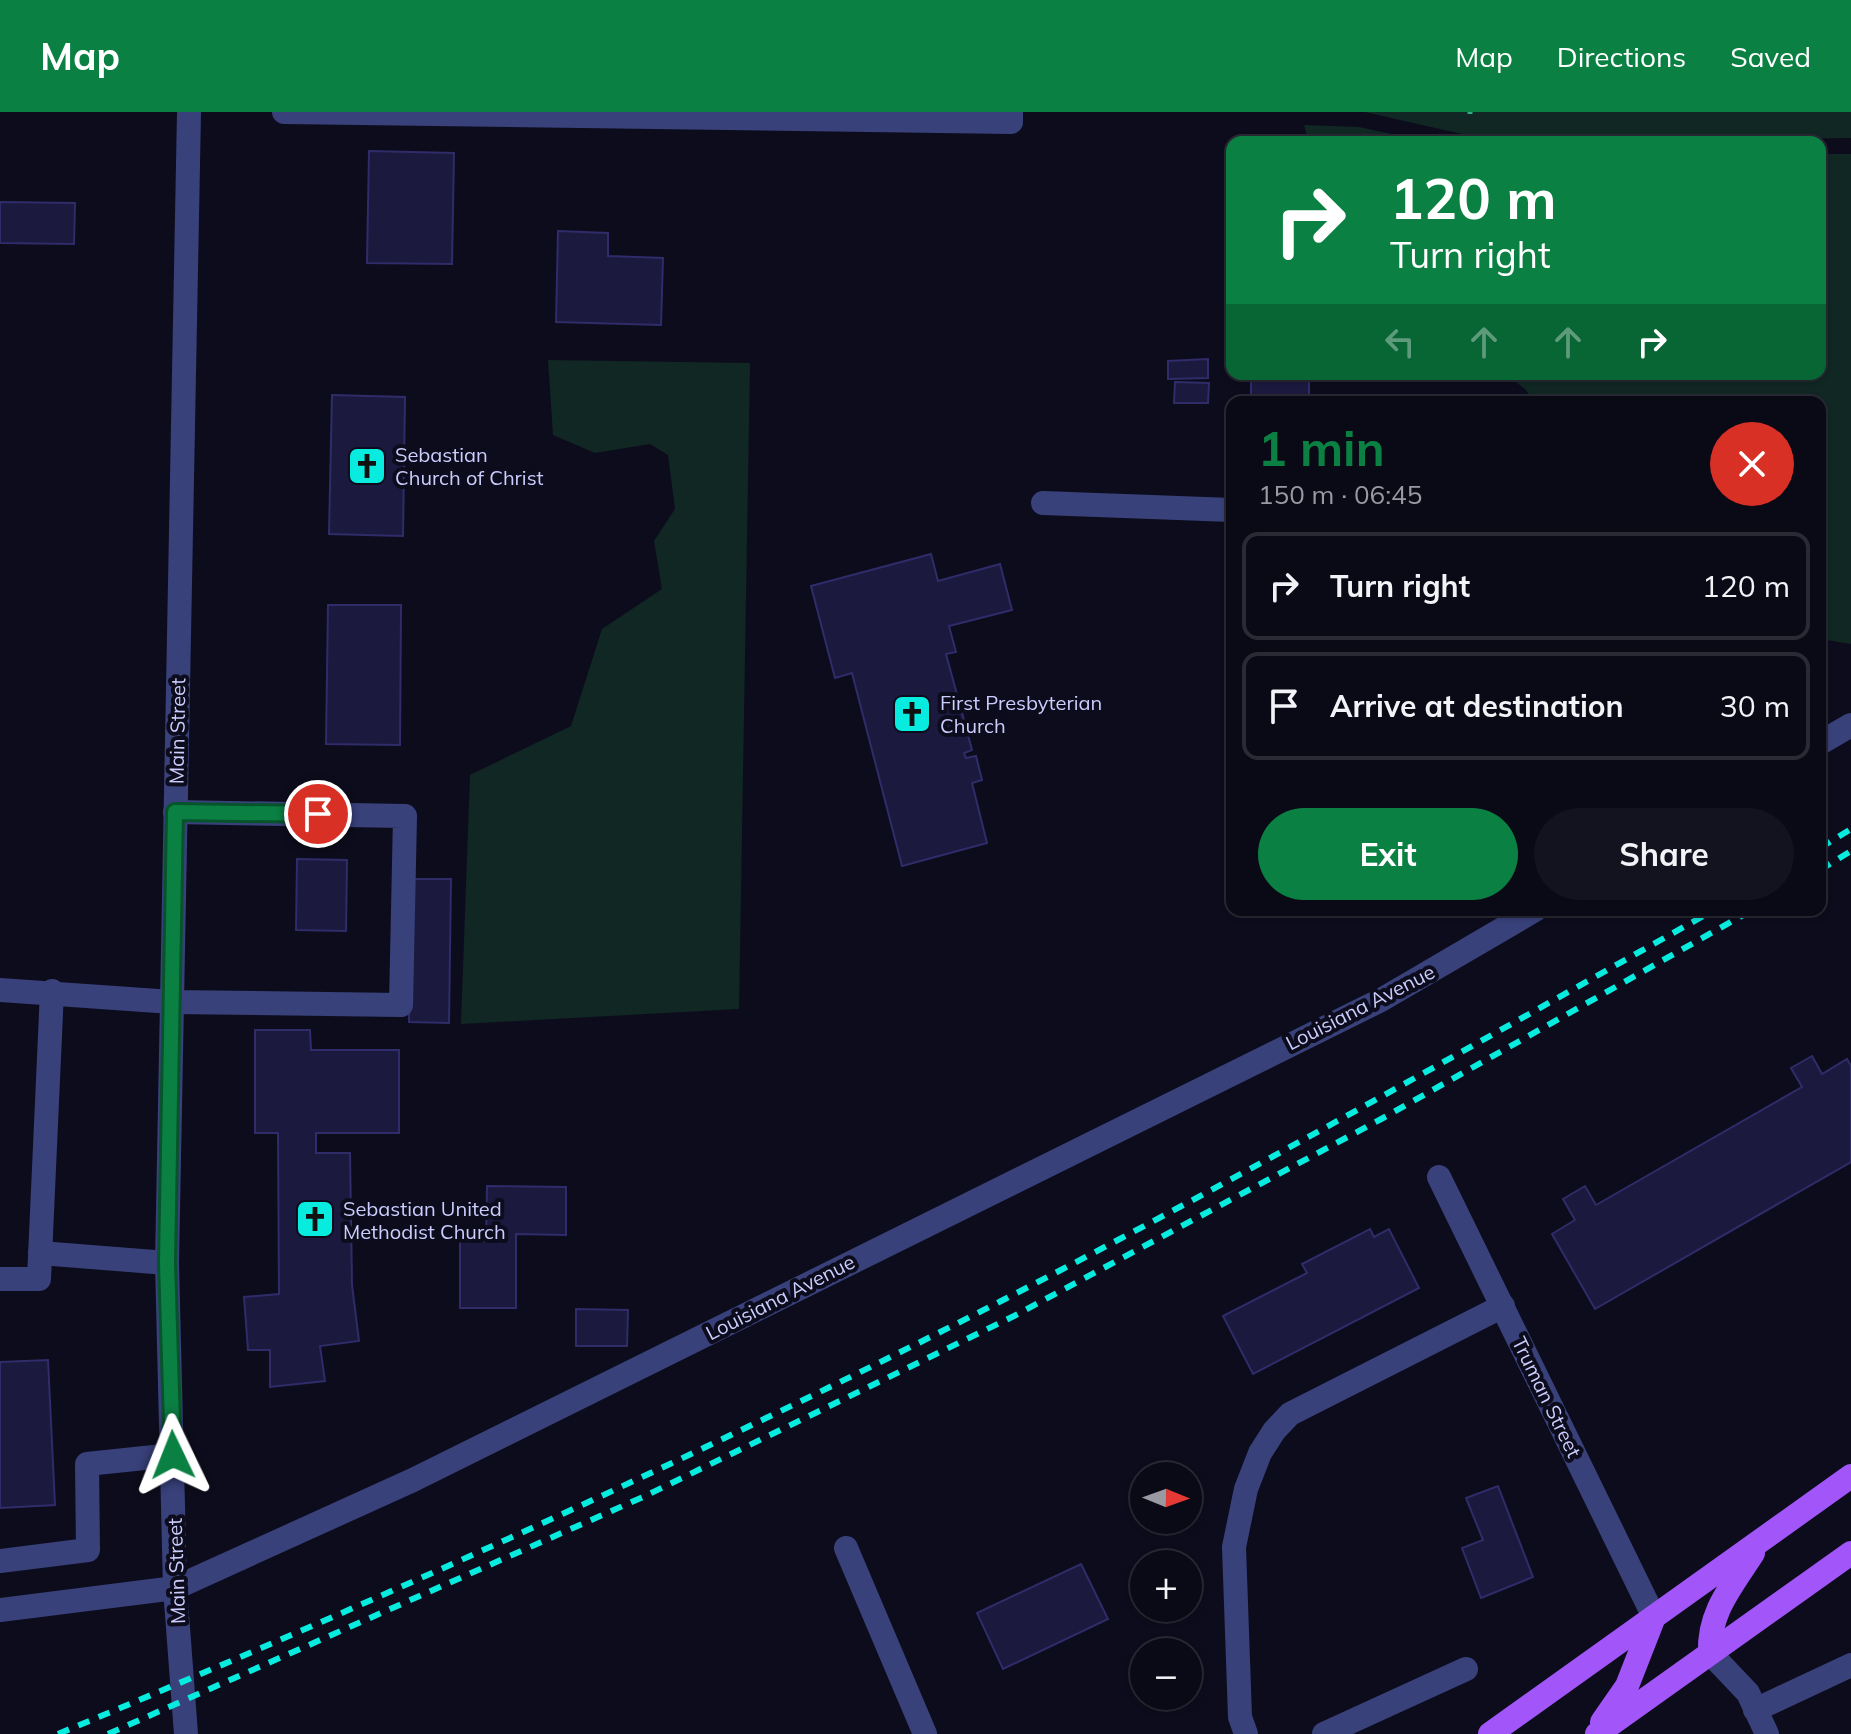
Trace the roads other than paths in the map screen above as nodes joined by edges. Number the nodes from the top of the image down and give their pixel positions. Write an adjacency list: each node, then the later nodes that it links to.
1 (189, 112): 10 (street, Main Street)
2 (284, 112): 3 (street)
3 (487, 113): 4 (street)
4 (539, 114): 5 (street)
5 (1011, 117)
6 (1043, 503): 7 (street)
7 (1226, 510)
8 (1851, 725): 9 (street)
9 (1826, 740)
10 (175, 812): 14 (street, Main Street); 14 (street)
11 (1525, 916): 26 (street, Louisiana Avenue)
12 (0, 990): 13 (street)
13 (52, 991): 14 (street); 16 (street)
14 (172, 1002): 17 (street, Main Street)
15 (1439, 1177): 19 (street, Truman Street)
16 (40, 1253): 17 (street); 18 (street)
17 (167, 1263): 20 (street, Main Street)
18 (0, 1279)
19 (1503, 1306): 28 (street, Truman Street); 35 (street)
20 (173, 1455): 25 (street); 26 (street, Main Street)
21 (1851, 1476): 22 (main road)
22 (1761, 1541): 28 (main road); 29 (main road)
23 (846, 1548): 34 (street)
24 (1851, 1553): 29 (main road)
25 (0, 1561)
26 (175, 1588): 27 (street, Louisiana Avenue); 33 (street, Main Street)
27 (0, 1610)
28 (1654, 1617): 37 (main road); 38 (main road)
29 (1710, 1653): 32 (street); 38 (main road)
30 (1851, 1665): 32 (street)
31 (1466, 1669): 36 (street)
32 (1755, 1710): 39 (street)
33 (186, 1734)
34 (925, 1734)
35 (1246, 1734)
36 (1324, 1734)
37 (1490, 1734)
38 (1595, 1734)
39 (1767, 1734)

